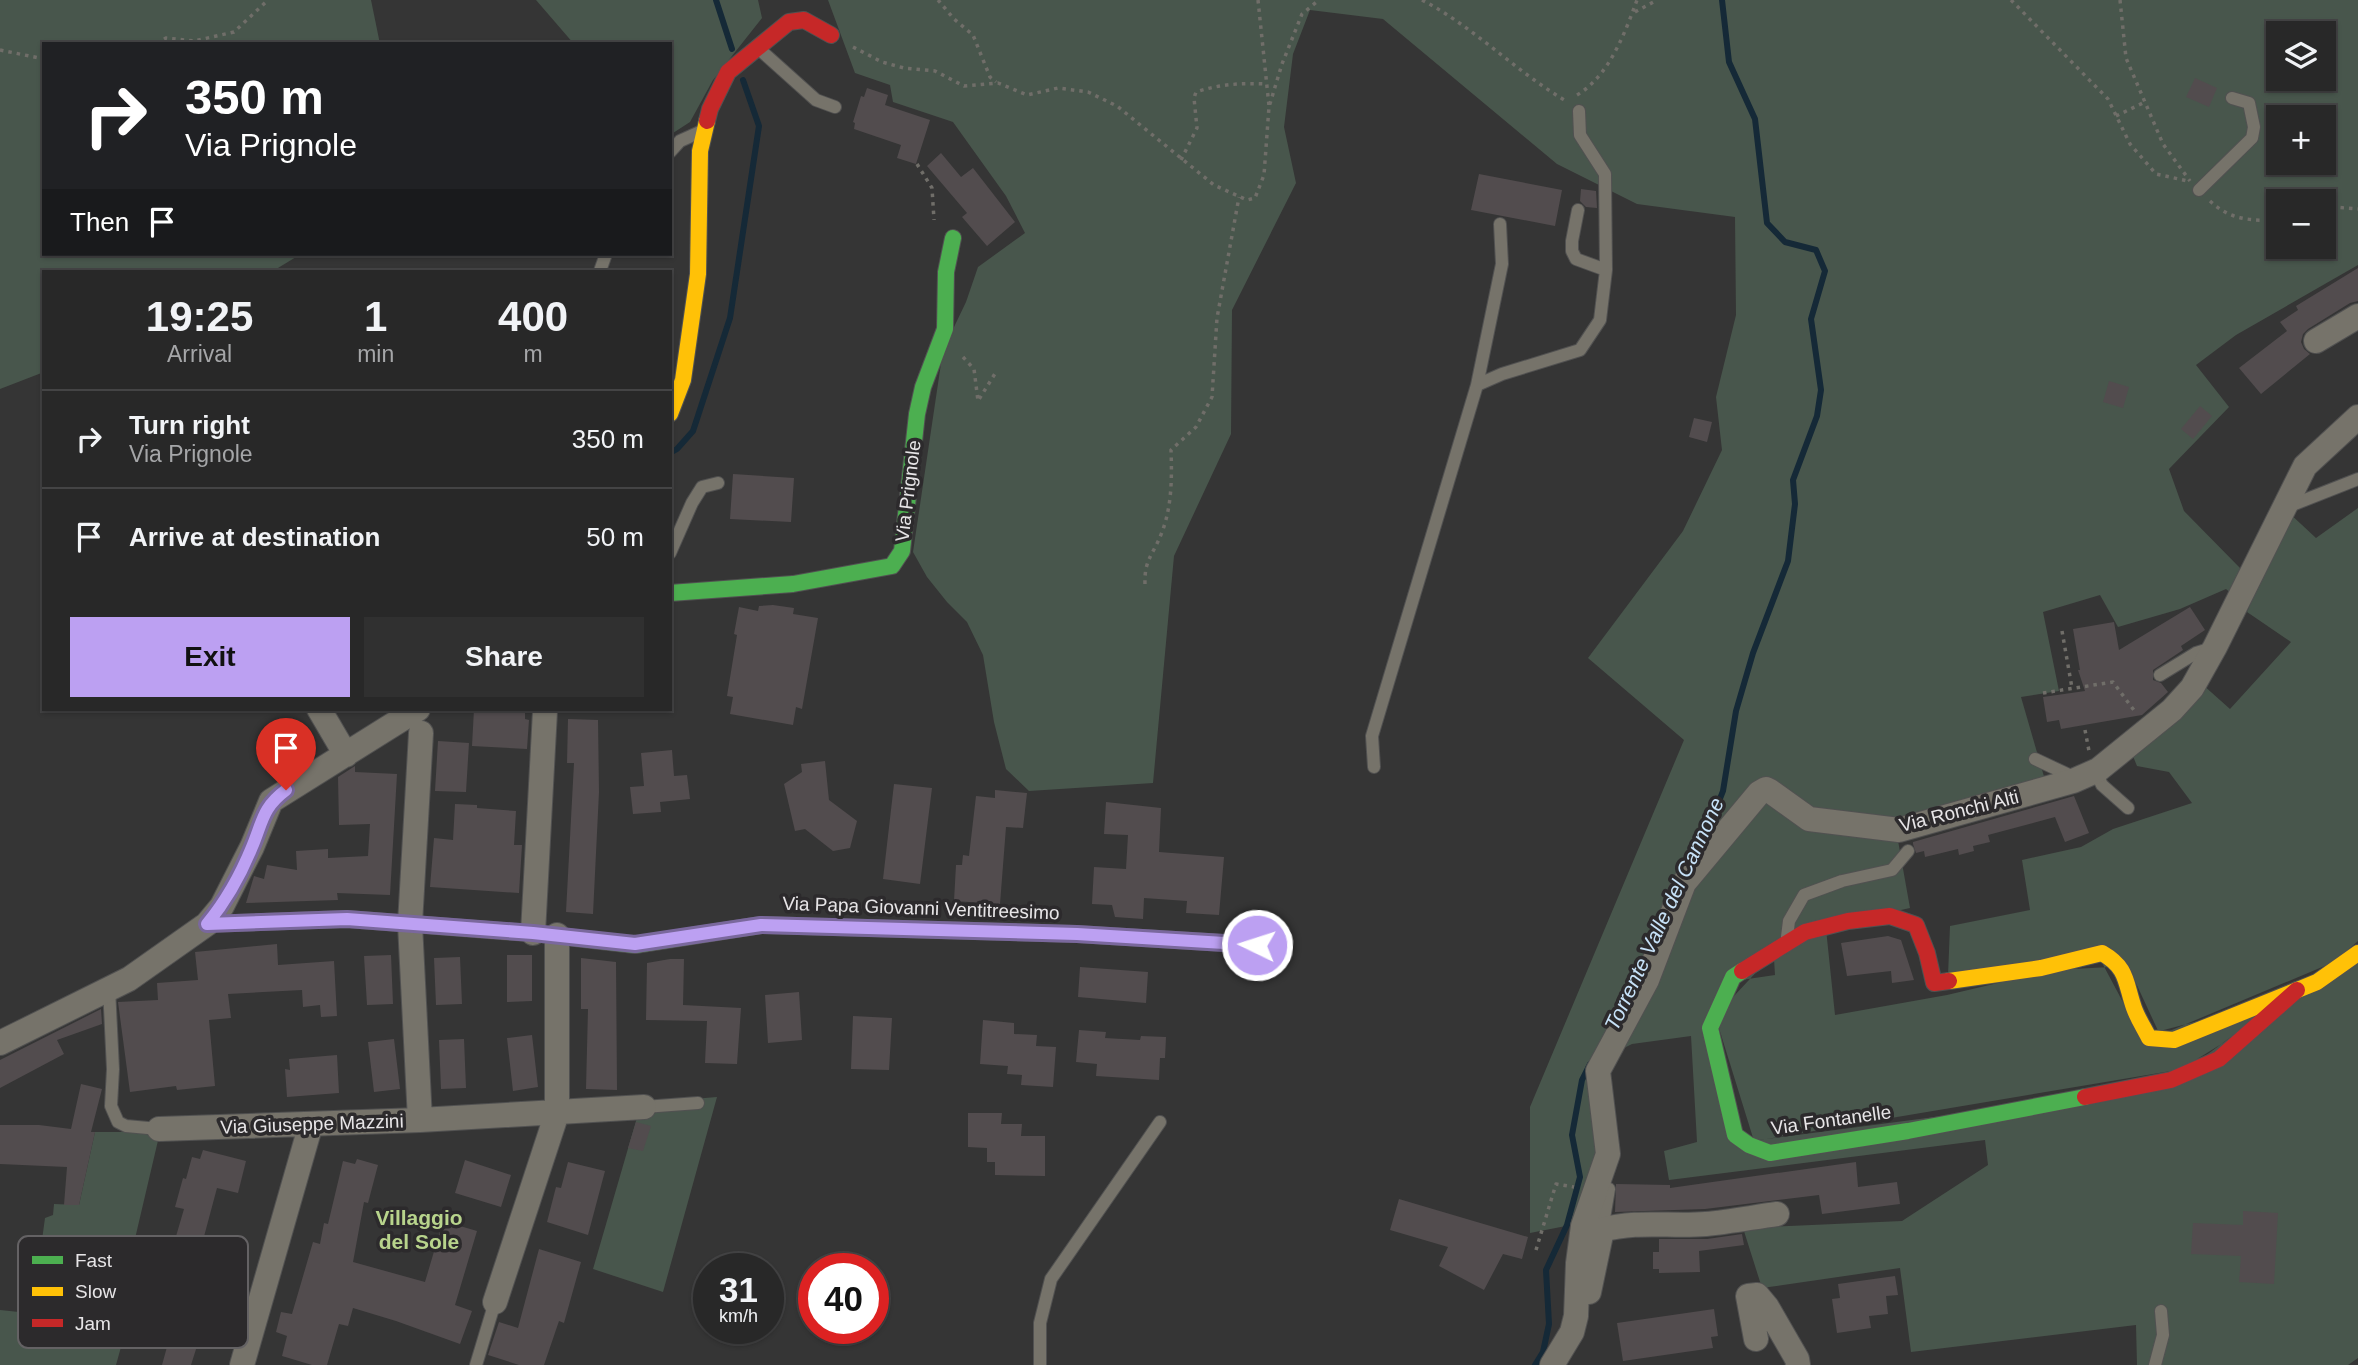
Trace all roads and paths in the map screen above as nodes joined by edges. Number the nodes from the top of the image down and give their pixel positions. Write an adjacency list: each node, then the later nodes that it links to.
1 (268, 0): 12 (path)
2 (938, 0): 16 (path)
3 (1258, 0): 17 (path)
4 (1319, 0): 21 (path)
5 (1422, 0): 10 (path)
6 (1637, 0): 10 (path)
7 (1657, 0): 10 (path)
8 (2011, 0): 23 (path)
9 (2120, 0): 19 (path)
10 (1633, 13)
11 (831, 35): 13 (street); 16 (path)
12 (160, 42)
13 (758, 47): 20 (lane); 24 (street)
14 (0, 50): 15 (path)
15 (42, 59)
16 (998, 83): 26 (path)
17 (1266, 84): 21 (path); 26 (path)
18 (2232, 98): 28 (lane)
19 (2145, 102): 23 (path); 28 (path)
20 (835, 107)
21 (1269, 107): 29 (path)
22 (1579, 111): 37 (lane)
23 (2116, 116): 28 (path)
24 (704, 131): 25 (lane); 43 (street)
25 (672, 150)
26 (1181, 160): 29 (path)
27 (917, 164): 35 (path)
28 (2195, 186): 33 (path)
29 (1239, 197): 49 (path)
30 (2336, 208): 31 (path)
31 (2358, 209)
32 (1578, 210): 37 (lane)
33 (2266, 220)
34 (1500, 224): 42 (lane)
35 (934, 228)
36 (953, 238): 39 (street, Via Prignole)
37 (1606, 270): 42 (lane)
38 (2358, 316): 40 (street)
39 (946, 329): 41 (path); 50 (street, Via Prignole)
40 (2316, 341)
41 (996, 372)
42 (1477, 385): 63 (lane)
43 (672, 409)
44 (2358, 417): 47 (street, Via Ronchi Alti)
45 (2358, 479): 47 (lane)
46 (718, 483): 48 (lane)
47 (2285, 508): 52 (street, Via Ronchi Alti)
48 (672, 548)
49 (1145, 584)
50 (672, 593)
51 (2062, 631): 54 (path)
52 (2219, 649): 53 (lane); 60 (street, Via Ronchi Alti)
53 (2160, 676)
54 (2072, 688): 55 (path); 60 (path)
55 (2043, 693)
56 (545, 711): 69 (street)
57 (419, 721): 61 (street); 68 (street)
58 (323, 724): 61 (street)
59 (2085, 730): 64 (path)
60 (2148, 730): 64 (street, Via Ronchi Alti)
61 (346, 755): 67 (street)
62 (2035, 759): 64 (lane)
63 (1374, 767)
64 (2086, 771): 65 (lane); 90 (street, Via Ronchi Alti)
65 (2128, 808)
66 (1908, 851): 70 (lane)
67 (207, 924): 68 (street, Via Papa Giovanni Ventitreesimo); 73 (street)
68 (410, 924): 69 (street, Via Papa Giovanni Ventitreesimo); 79 (street)
69 (545, 934): 71 (street, Via Papa Giovanni Ventitreesimo); 78 (street)
70 (1786, 944): 74 (street, Via Fontanelle); 74 (street, Via Fontanelle)
71 (1257, 945)
72 (2358, 953): 74 (street, Via Fontanelle)
73 (109, 988): 75 (street); 82 (lane, Via Giuseppe Mazzini)
74 (2297, 990)
75 (0, 1044)
76 (698, 1103): 77 (lane)
77 (643, 1107): 78 (street, Via Giuseppe Mazzini)
78 (557, 1113): 79 (street, Via Giuseppe Mazzini); 88 (street)
79 (420, 1120): 81 (street, Via Giuseppe Mazzini)
80 (1160, 1122): 96 (lane)
81 (311, 1124): 82 (street, Via Giuseppe Mazzini); 92 (street)
82 (159, 1129)
83 (1556, 1184): 87 (path)
84 (1609, 1189): 86 (lane)
85 (1777, 1213): 86 (street)
86 (1602, 1230): 90 (street)
87 (1536, 1250)
88 (495, 1302): 95 (lane)
89 (2161, 1311): 99 (lane)
90 (1576, 1316): 97 (street, Via Ronchi Alti)
91 (1756, 1339): 98 (street)
92 (248, 1344)
93 (247, 1348): 94 (street)
94 (242, 1365)
95 (476, 1365)
96 (1040, 1365)
97 (1552, 1365)
98 (1798, 1365)
99 (2155, 1365)

